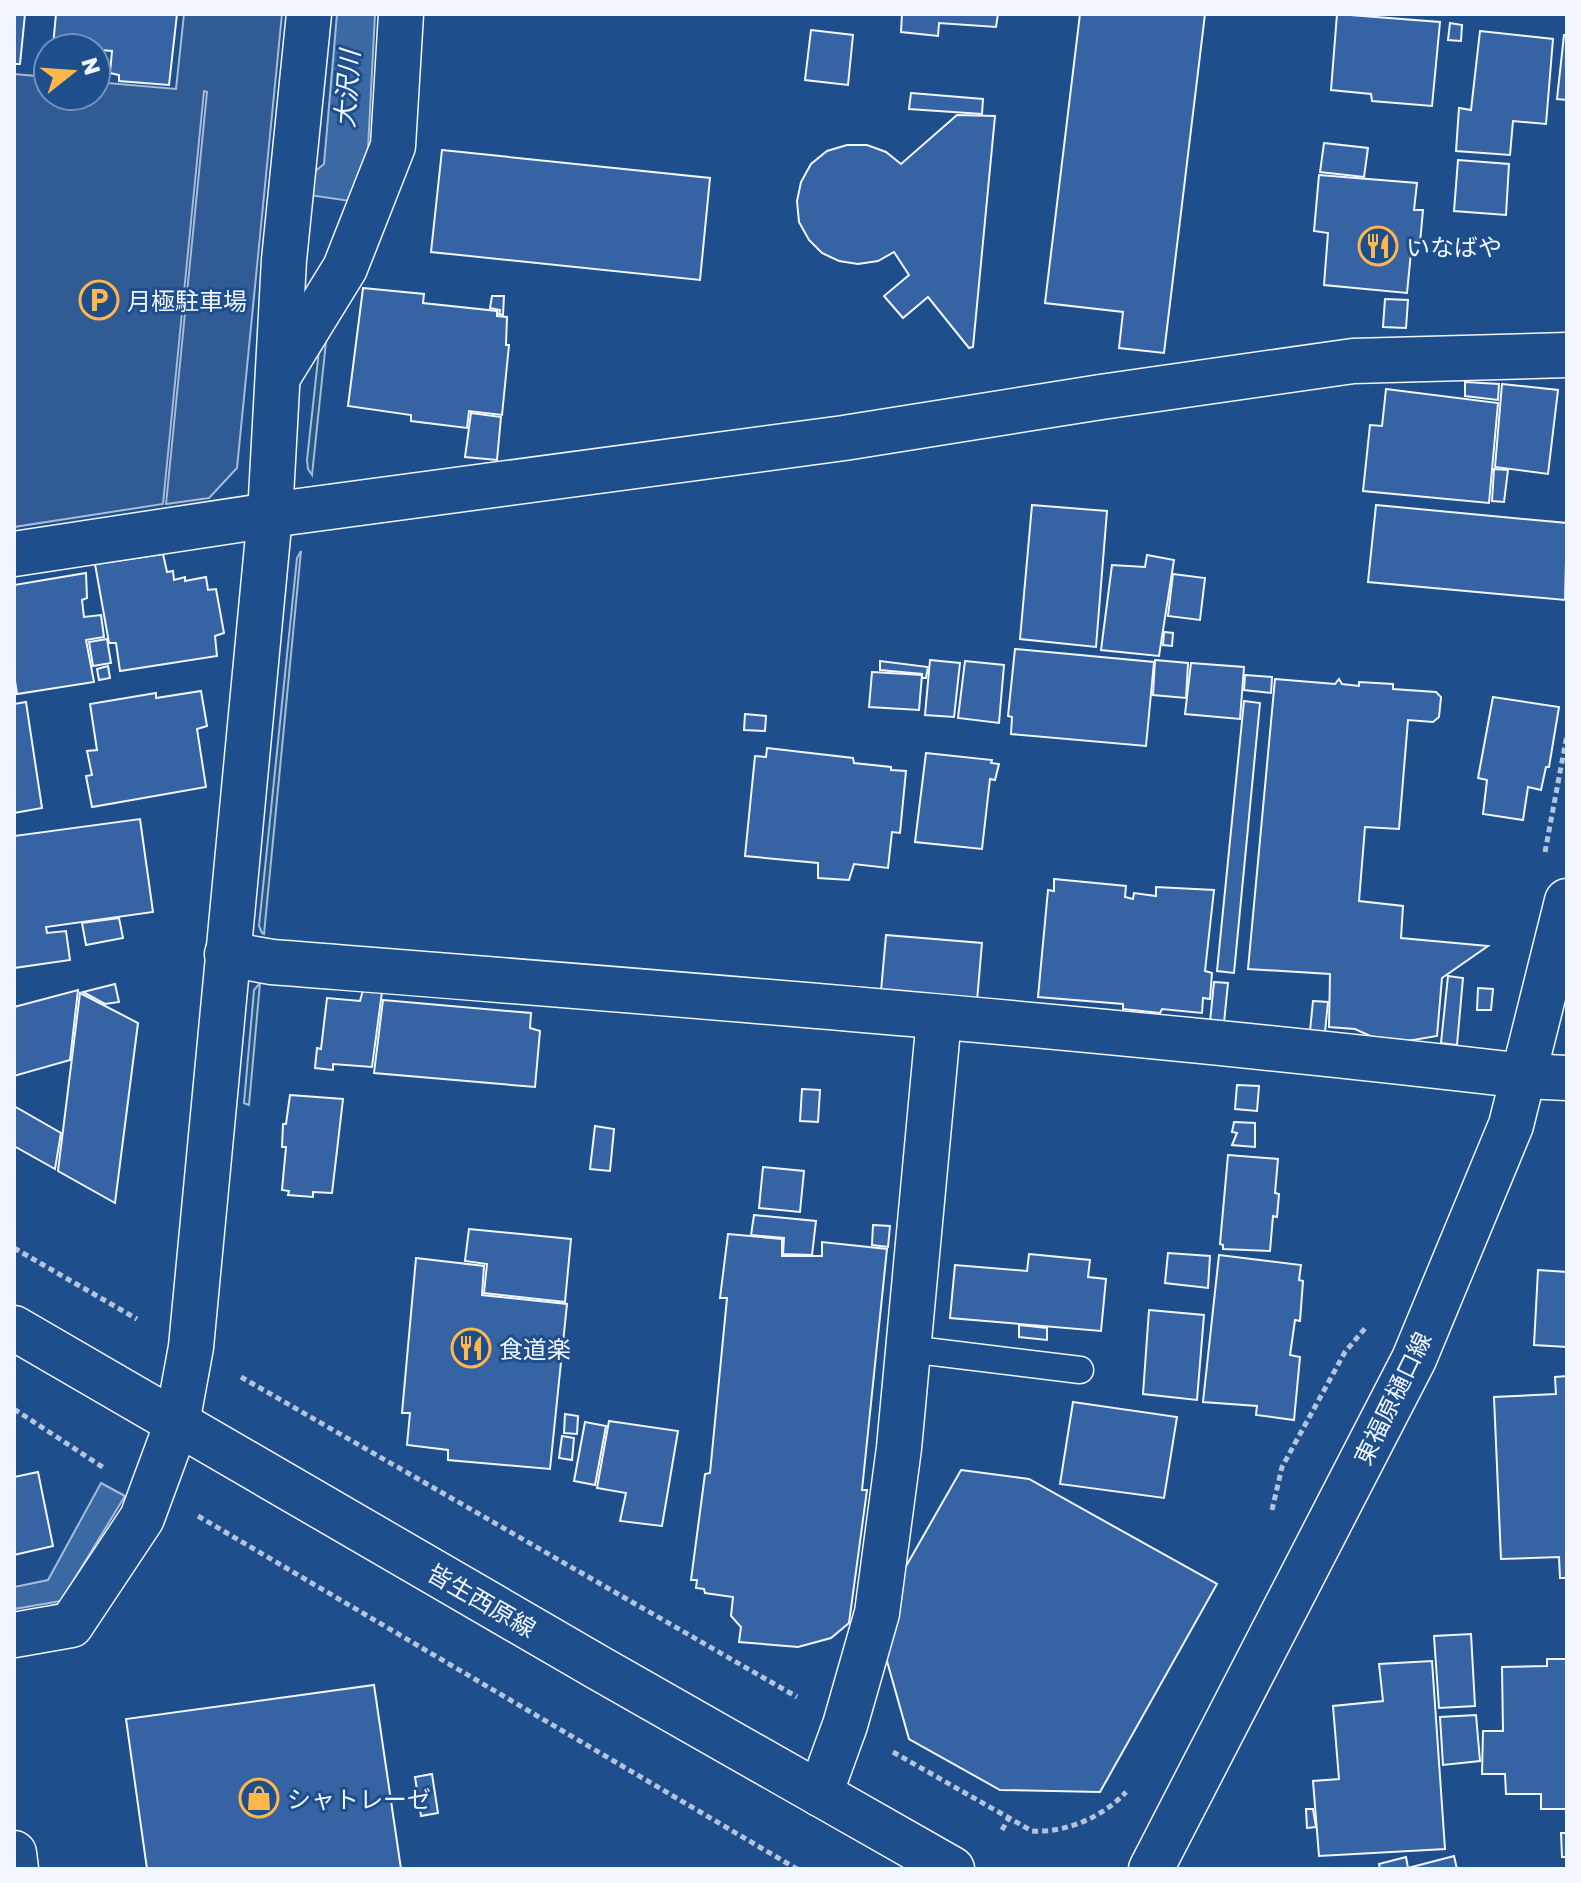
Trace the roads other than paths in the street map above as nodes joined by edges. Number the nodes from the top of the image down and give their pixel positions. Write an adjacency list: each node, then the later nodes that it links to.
1 (309, 14): 4 (street)
2 (401, 14): 4 (street)
3 (1567, 355): 5 (street)
4 (279, 375): 5 (street)
5 (270, 515): 6 (street); 8 (street)
6 (14, 554)
7 (1567, 901): 10 (street, 東福原樋口線)
8 (227, 954): 9 (street); 15 (street)
9 (939, 1018): 10 (street); 13 (street)
10 (1524, 1076): 11 (street); 21 (street, 東福原樋口線)
11 (1567, 1078)
12 (14, 1328): 15 (street, 皆生西原線)
13 (909, 1349): 14 (lane); 17 (street)
14 (1080, 1370)
15 (177, 1423): 16 (street); 17 (street, 皆生西原線)
16 (14, 1635)
17 (820, 1794): 20 (street, 皆生西原線)
18 (14, 1853): 19 (street)
19 (16, 1869)
20 (952, 1869)
21 (1151, 1869)

